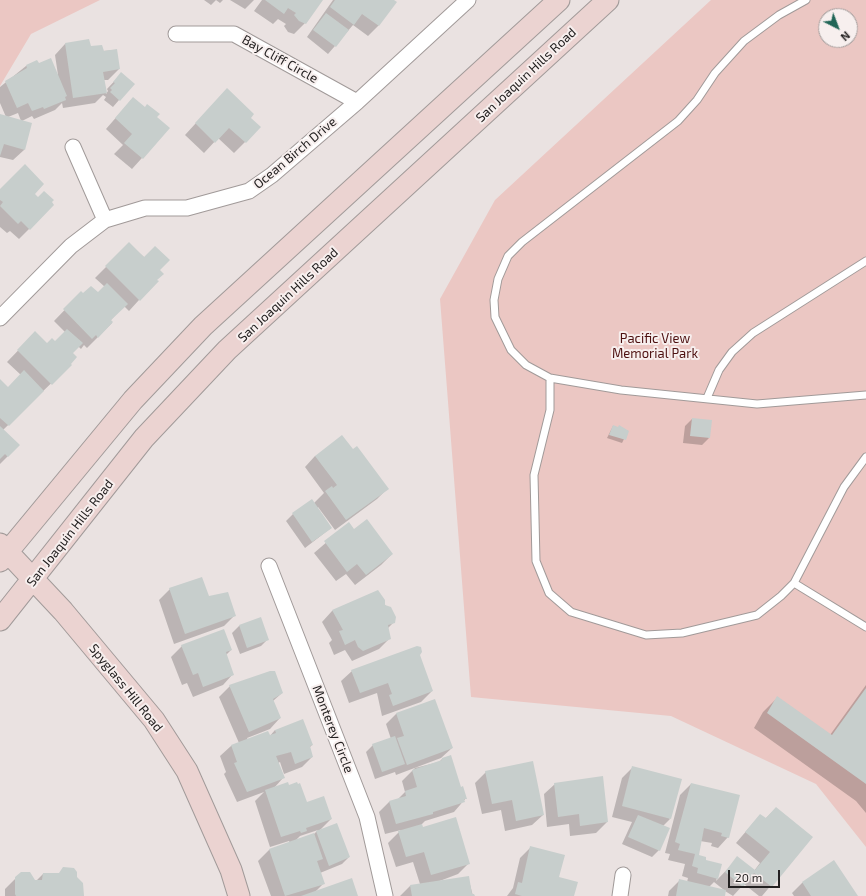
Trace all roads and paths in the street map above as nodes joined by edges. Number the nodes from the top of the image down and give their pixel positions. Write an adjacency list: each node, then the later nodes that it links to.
1 (468, 0): 6 (street, Ocean Birch Drive)
2 (559, 0): 15 (main road)
3 (608, 0): 17 (main road, San Joaquin Hills Road)
4 (806, 0): 11 (lane)
5 (176, 34): 6 (street, Bay Cliff Circle)
6 (357, 102): 8 (street, Ocean Birch Drive)
7 (73, 147): 8 (street)
8 (105, 220): 10 (street, Ocean Birch Drive)
9 (866, 261): 13 (lane)
10 (0, 318)
11 (550, 378): 13 (lane); 18 (lane)
12 (866, 395): 13 (lane)
13 (707, 398)
14 (866, 457): 18 (lane)
15 (2, 552): 17 (main road, Spyglass Hill Road)
16 (269, 566): 23 (street, Monterey Circle)
17 (33, 581): 19 (main road, San Joaquin Hills Road); 22 (main road, Spyglass Hill Road)
18 (794, 583): 20 (lane)
19 (0, 620)
20 (866, 627)
21 (623, 875): 24 (street)
22 (239, 896)
23 (385, 896)
24 (620, 896)

